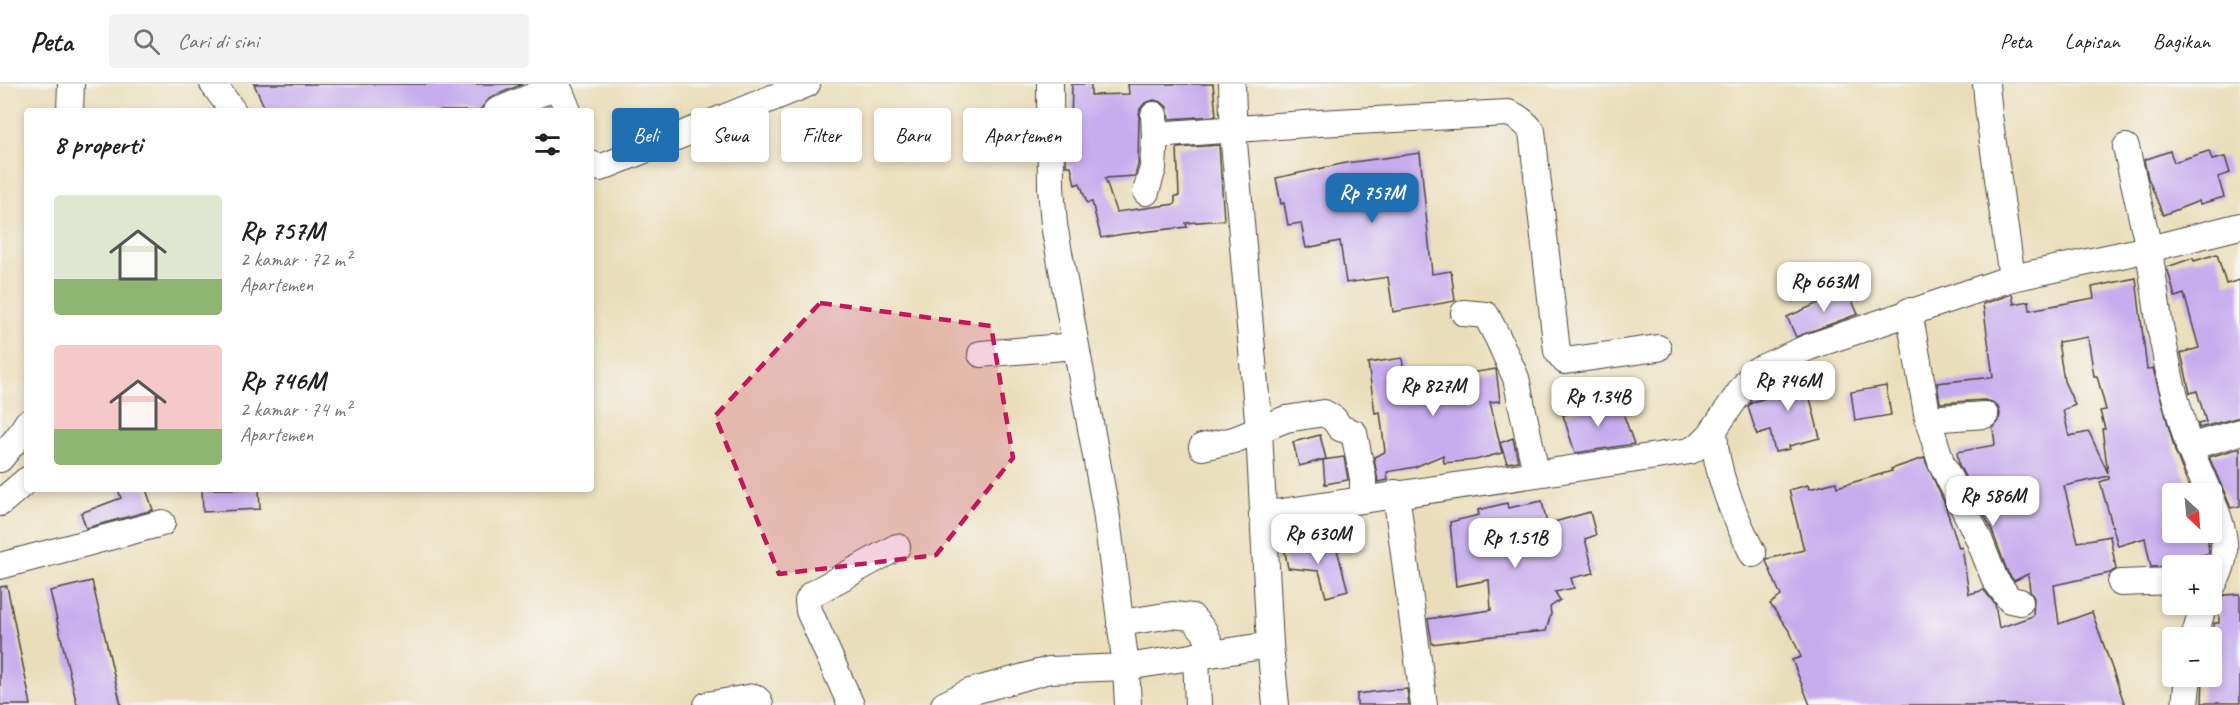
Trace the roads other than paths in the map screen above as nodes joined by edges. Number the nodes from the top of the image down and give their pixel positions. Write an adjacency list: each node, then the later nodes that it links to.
1 (71, 84): 8 (street)
2 (213, 84): 9 (street)
3 (807, 84): 14 (street)
4 (1050, 84): 21 (street)
5 (1232, 84): 12 (street)
6 (1986, 84): 18 (street)
7 (558, 85): 10 (street); 11 (street)
8 (70, 108)
9 (231, 108)
10 (504, 108)
11 (567, 108)
12 (1233, 129): 15 (street); 22 (street); 26 (street)
13 (2126, 147): 17 (street)
14 (594, 165)
15 (1146, 192)
16 (2240, 226): 17 (street)
17 (2149, 249): 18 (street); 31 (street)
18 (2012, 278): 19 (street)
19 (1909, 311): 25 (street); 27 (street)
20 (1464, 313): 33 (street)
21 (1075, 346): 23 (street); 49 (street)
22 (1658, 348)
23 (981, 354)
24 (1984, 415): 25 (street)
25 (1928, 419): 48 (street)
26 (1259, 430): 30 (street); 37 (street); 39 (street)
27 (1714, 430): 33 (street); 43 (street)
28 (24, 432): 32 (street)
29 (2240, 432): 31 (street)
30 (1202, 447)
31 (2189, 447): 35 (street)
32 (0, 459)
33 (1536, 473): 36 (street)
34 (24, 483): 38 (street)
35 (2204, 483)
36 (1396, 493): 37 (street); 61 (street)
37 (1363, 499): 39 (street)
38 (0, 503)
39 (1262, 514): 50 (street)
40 (162, 523): 45 (street)
41 (2222, 527): 44 (street)
42 (897, 547): 56 (street)
43 (1753, 554)
44 (2222, 564)
45 (0, 567)
46 (2162, 581): 47 (street)
47 (2121, 583)
48 (2020, 602)
49 (1120, 623): 51 (street); 52 (street)
50 (1270, 645): 51 (street); 60 (street)
51 (1205, 655): 52 (street); 59 (street)
52 (1126, 667): 57 (street); 58 (street)
53 (2187, 687): 62 (street)
54 (707, 705): 55 (street)
55 (760, 705)
56 (851, 705)
57 (944, 705)
58 (1128, 705)
59 (1198, 705)
60 (1276, 705)
61 (1424, 705)
62 (2186, 705)

